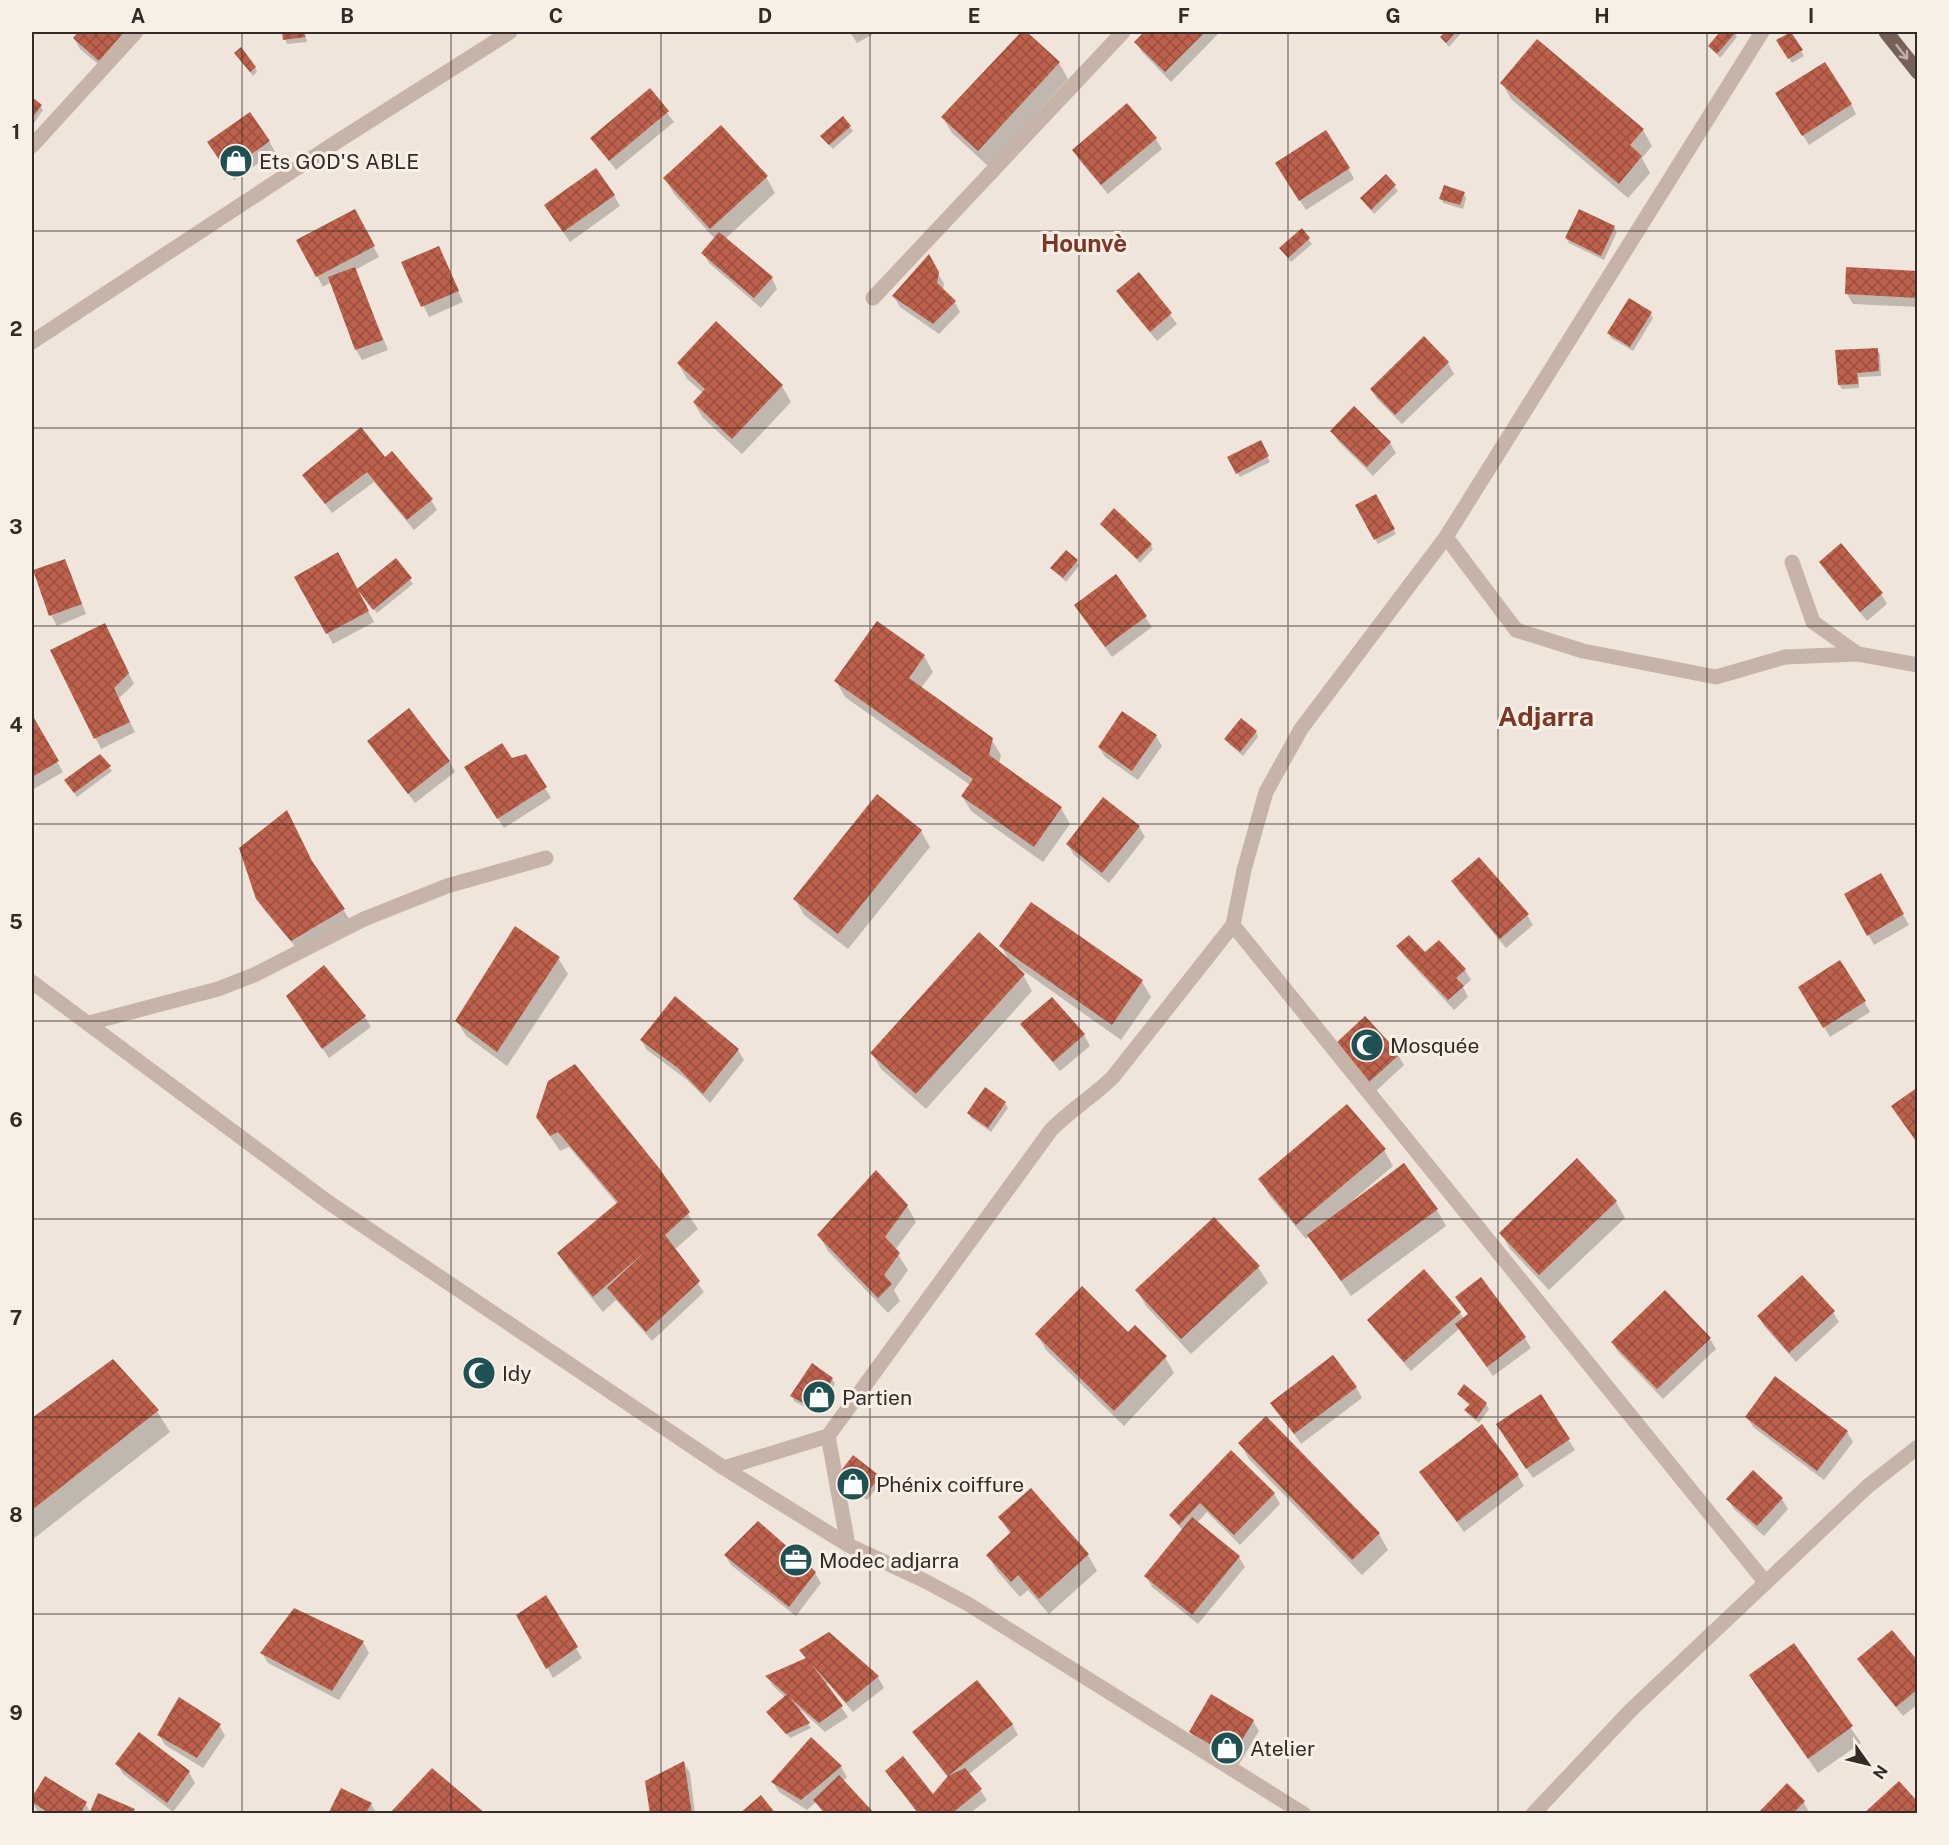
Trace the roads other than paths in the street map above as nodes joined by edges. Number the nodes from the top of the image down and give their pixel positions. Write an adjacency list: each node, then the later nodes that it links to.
1 (136, 32): 7 (street)
2 (510, 32): 9 (street)
3 (1123, 32): 8 (street)
4 (1762, 32): 10 (street)
5 (1886, 32): 6 (main road, one-way to 6)
6 (1917, 72)
7 (32, 146)
8 (873, 298)
9 (32, 342)
10 (1446, 537): 12 (street); 15 (street)
11 (1792, 562): 12 (street)
12 (1858, 654): 13 (street)
13 (1917, 666)
14 (546, 858): 17 (street)
15 (1233, 925): 18 (street); 22 (street)
16 (32, 982): 17 (street)
17 (89, 1023): 20 (street)
18 (828, 1436): 20 (street); 21 (street)
19 (1917, 1447): 22 (street)
20 (724, 1468): 21 (street)
21 (848, 1545): 23 (street)
22 (1766, 1583): 24 (street)
23 (1304, 1814)
24 (1533, 1814)

